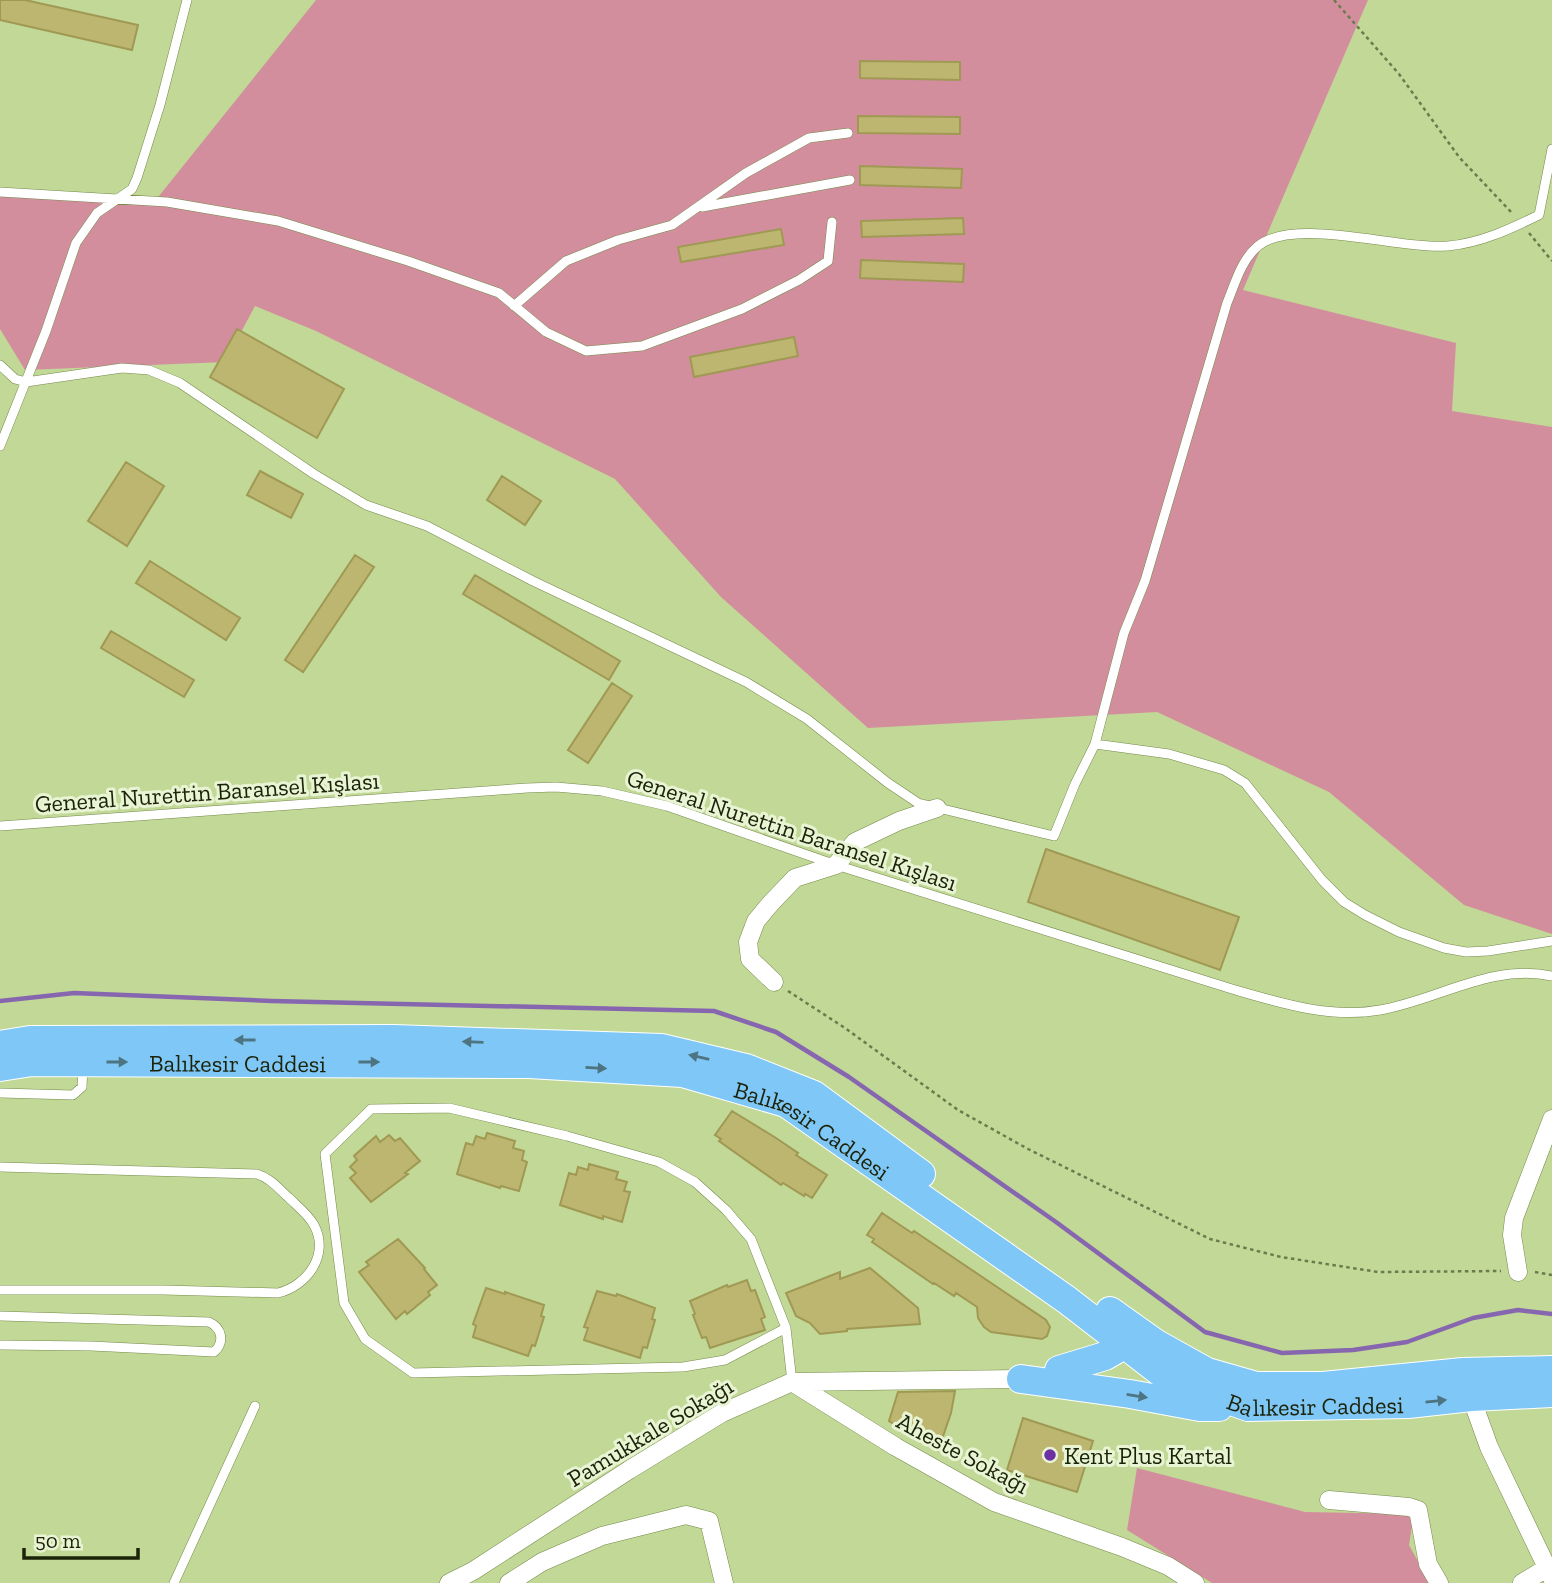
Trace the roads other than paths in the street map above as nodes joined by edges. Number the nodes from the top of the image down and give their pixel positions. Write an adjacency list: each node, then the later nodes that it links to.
1 (187, 0): 6 (lane)
2 (848, 133): 7 (lane)
3 (1552, 149): 13 (lane)
4 (850, 180): 7 (lane)
5 (0, 192): 6 (lane)
6 (119, 200): 9 (lane); 11 (lane)
7 (696, 208): 9 (lane)
8 (832, 222): 9 (lane)
9 (514, 306)
10 (0, 365): 11 (lane)
11 (26, 382): 12 (lane); 14 (lane)
12 (0, 446)
13 (1096, 744): 14 (lane); 17 (lane)
14 (937, 808): 16 (street)
15 (0, 826): 16 (lane, General Nurettin Baransel Kışlası)
16 (836, 865): 18 (lane, General Nurettin Baransel Kışlası); 19 (street)
17 (1552, 941)
18 (1552, 976)
19 (774, 982)
20 (0, 1045): 31 (main road, Balıkesir Caddesi, one-way to 20)
21 (82, 1062): 22 (main road, Balıkesir Caddesi); 23 (lane); 28 (main road, Balıkesir Caddesi, one-way to 28)
22 (0, 1067)
23 (0, 1093)
24 (1552, 1119): 26 (street)
25 (0, 1167): 27 (lane)
26 (1518, 1272)
27 (0, 1290)
28 (1066, 1300): 31 (main road, Balıkesir Caddesi); 34 (main road)
29 (0, 1316): 32 (lane)
30 (786, 1328): 30 (lane); 36 (lane)
31 (1133, 1342): 34 (main road); 38 (main road, Balıkesir Caddesi)
32 (0, 1345)
33 (1552, 1370): 38 (main road, Balıkesir Caddesi)
34 (1063, 1378): 35 (main road); 38 (main road, one-way to 38)
35 (1021, 1380): 36 (street, Pamukkale Sokağı)
36 (792, 1382): 44 (street, Pamukkale Sokağı); 47 (street, Aheste Sokağı)
37 (1552, 1394): 39 (main road, Balıkesir Caddesi)
38 (1252, 1396): 39 (main road, Balıkesir Caddesi, one-way to 39)
39 (1471, 1397): 42 (street)
40 (255, 1406): 43 (lane)
41 (1329, 1500): 48 (street)
42 (1550, 1573): 49 (street)
43 (174, 1583)
44 (449, 1583)
45 (509, 1583): 46 (street)
46 (724, 1583)
47 (1195, 1583)
48 (1439, 1583)
49 (1522, 1583)

